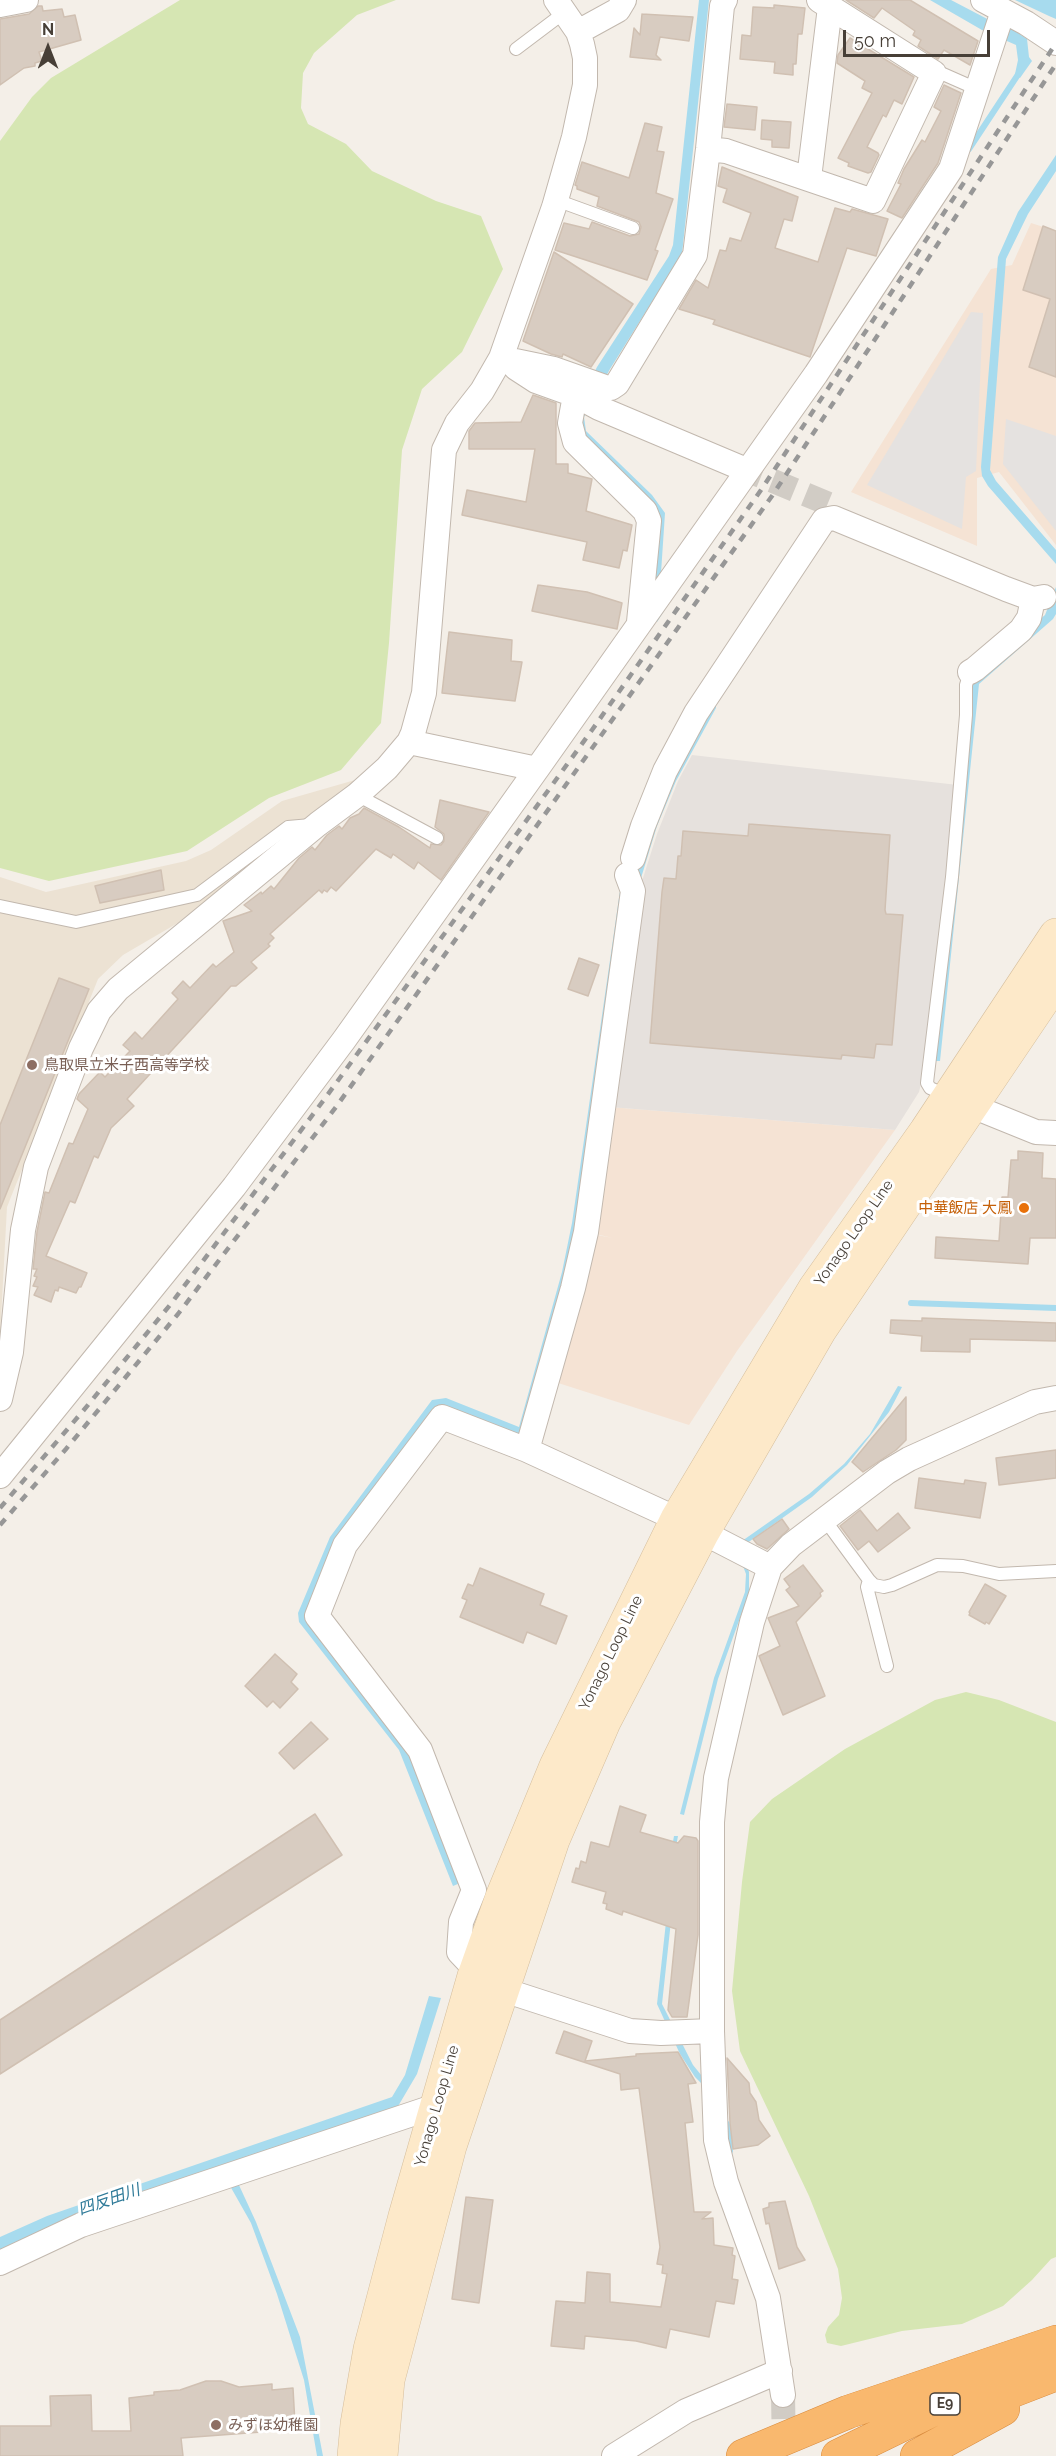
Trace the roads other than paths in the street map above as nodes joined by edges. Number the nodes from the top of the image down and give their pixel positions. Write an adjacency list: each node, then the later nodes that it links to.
1 (26, 0): 5 (street)
2 (624, 0): 6 (street)
3 (725, 0): 12 (street)
4 (824, 4): 10 (street); 13 (street)
5 (0, 5)
6 (566, 15): 9 (lane); 14 (street)
7 (994, 17): 8 (street); 11 (street)
8 (1056, 43)
9 (516, 50)
10 (934, 73): 11 (lane); 13 (street)
11 (977, 89): 21 (street)
12 (708, 149): 13 (street); 17 (street)
13 (808, 178)
14 (556, 200): 15 (lane); 16 (street)
15 (633, 228)
16 (501, 358): 17 (street); 23 (street)
17 (588, 393): 18 (street); 21 (street)
18 (739, 467)
19 (829, 504): 20 (street)
20 (1045, 599): 22 (street); 35 (street)
21 (639, 623): 24 (street)
22 (970, 672): 31 (lane)
23 (409, 742): 24 (street); 25 (street)
24 (537, 769): 36 (street)
25 (357, 795): 26 (street); 27 (lane)
26 (318, 824): 28 (lane); 34 (street)
27 (437, 838)
28 (0, 906)
29 (1056, 935): 31 (main road, Yonago Loop Line)
30 (1056, 981): 31 (main road, Yonago Loop Line)
31 (961, 1102): 32 (street); 38 (main road, Yonago Loop Line)
32 (1056, 1133)
33 (1056, 1398): 37 (street)
34 (0, 1399)
35 (526, 1450): 38 (street); 43 (street)
36 (0, 1476)
37 (825, 1520): 39 (street); 41 (lane)
38 (690, 1526): 39 (street); 43 (main road, Yonago Loop Line); 44 (main road, Yonago Loop Line)
39 (770, 1567): 45 (street)
40 (1056, 1571): 41 (lane)
41 (868, 1580): 42 (lane)
42 (887, 1666)
43 (476, 1970): 44 (street); 46 (main road, Yonago Loop Line)
44 (504, 1988): 45 (street); 53 (main road, Yonago Loop Line)
45 (711, 2031): 54 (street)
46 (436, 2106): 47 (street); 52 (main road, Yonago Loop Line)
47 (0, 2263)
48 (1056, 2342): 55 (highway)
49 (1056, 2361): 56 (highway, E9)
50 (1056, 2374): 57 (highway, E9)
51 (1056, 2384): 58 (highway)
52 (354, 2456)
53 (381, 2456)
54 (614, 2456)
55 (743, 2456)
56 (838, 2456)
57 (862, 2456)
58 (917, 2456)

